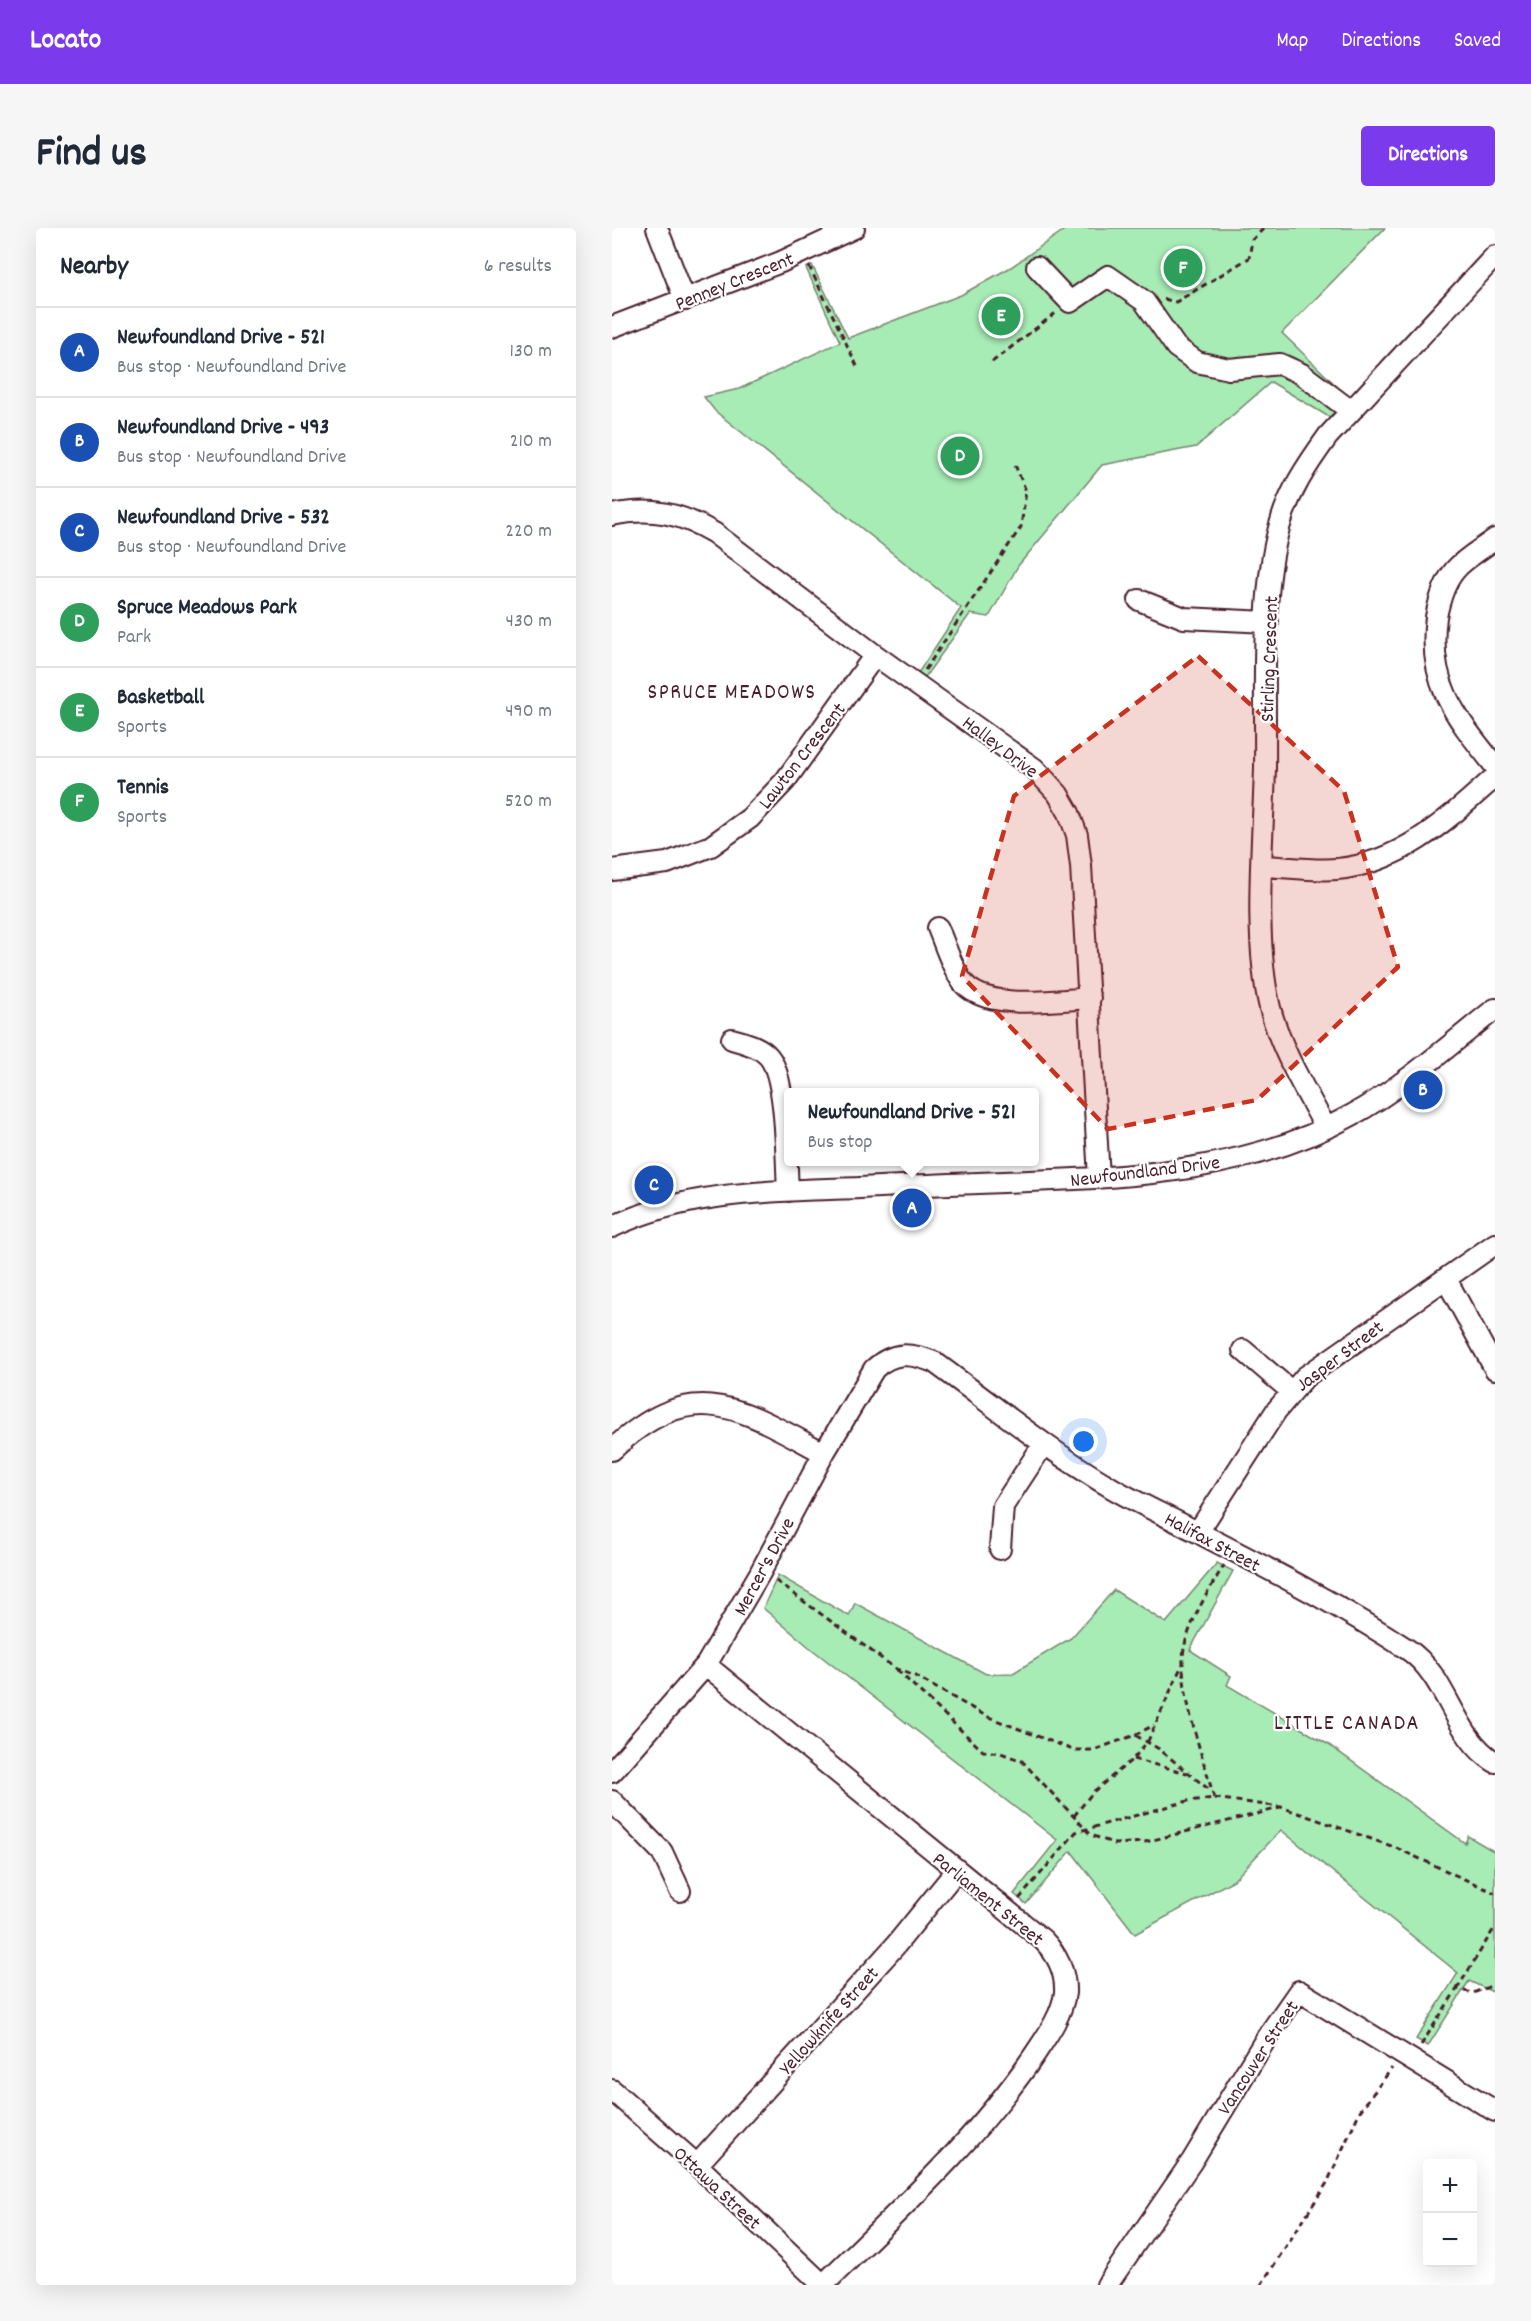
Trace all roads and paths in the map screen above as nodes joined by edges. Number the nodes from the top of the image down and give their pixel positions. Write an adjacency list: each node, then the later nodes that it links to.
1 (657, 228): 7 (street)
2 (854, 228): 7 (street, Penney Crescent)
3 (1264, 228): 8 (path)
4 (1495, 256): 13 (street, Stirling Crescent)
5 (808, 265): 12 (path)
6 (1037, 267): 9 (street)
7 (685, 300): 10 (street, Penney Crescent)
8 (1144, 301): 9 (street); 13 (street)
9 (1070, 302): 11 (path)
10 (612, 327)
11 (992, 362)
12 (858, 368)
13 (1351, 411): 18 (street, Stirling Crescent)
14 (1015, 465): 20 (path)
15 (612, 514): 19 (street, Halley Drive)
16 (1495, 539): 21 (street)
17 (1139, 600): 18 (street)
18 (1268, 622): 23 (street, Stirling Crescent)
19 (875, 655): 24 (street, Lawton Crescent); 26 (street, Halley Drive)
20 (925, 670)
21 (1495, 766)
22 (1495, 777): 23 (street)
23 (1263, 866): 29 (street, Stirling Crescent)
24 (612, 870)
25 (938, 928): 26 (street)
26 (1090, 998): 32 (street, Halley Drive)
27 (1495, 1010): 29 (street, Newfoundland Drive)
28 (732, 1039): 30 (street)
29 (1326, 1128): 32 (street, Newfoundland Drive)
30 (784, 1135)
31 (786, 1166): 33 (street)
32 (1099, 1178): 33 (street, Newfoundland Drive)
33 (788, 1191): 34 (street, Newfoundland Drive)
34 (612, 1227)
35 (1495, 1244): 36 (street, Jasper Street)
36 (1446, 1279): 39 (street); 40 (street, Jasper Street)
37 (1243, 1350): 40 (street)
38 (900, 1354): 41 (street, Halifax Street); 43 (street, Mercer's Drive)
39 (1495, 1370)
40 (1291, 1391): 44 (street, Jasper Street)
41 (1043, 1445): 44 (street, Halifax Street); 45 (street)
42 (612, 1450): 43 (street)
43 (824, 1453): 49 (street, Mercer's Drive)
44 (1198, 1532): 55 (street, Halifax Street)
45 (1000, 1549)
46 (1225, 1564): 48 (path)
47 (774, 1578): 50 (path)
48 (1183, 1663): 51 (path); 58 (path)
49 (706, 1665): 56 (street, Mercer's Drive); 64 (street, Parliament Street)
50 (896, 1669): 52 (path); 62 (path)
51 (1155, 1724): 52 (path); 53 (path)
52 (1135, 1735): 53 (path)
53 (1148, 1742): 54 (path); 57 (path)
54 (1133, 1759): 57 (path); 62 (path)
55 (1495, 1762)
56 (612, 1772)
57 (1189, 1774): 58 (path)
58 (1212, 1792): 59 (path)
59 (1214, 1798): 61 (path); 63 (path)
60 (612, 1801): 65 (street)
61 (1281, 1807): 63 (path); 66 (path)
62 (1074, 1816): 63 (path)
63 (1084, 1828): 67 (path)
64 (956, 1871): 75 (street, Yellowknife Street); 76 (street, Parliament Street)
65 (680, 1891)
66 (1495, 1893)
67 (1018, 1900)
68 (1495, 1927): 70 (path)
69 (1495, 1987): 70 (path)
70 (1457, 1989): 71 (path)
71 (1421, 2045)
72 (1392, 2068): 78 (path)
73 (614, 2096): 75 (street, Ottawa Street)
74 (1495, 2111): 77 (street, Vancouver Street)
75 (697, 2165): 76 (street, Ottawa Street)
76 (823, 2285)
77 (1107, 2285)
78 (1261, 2285)

